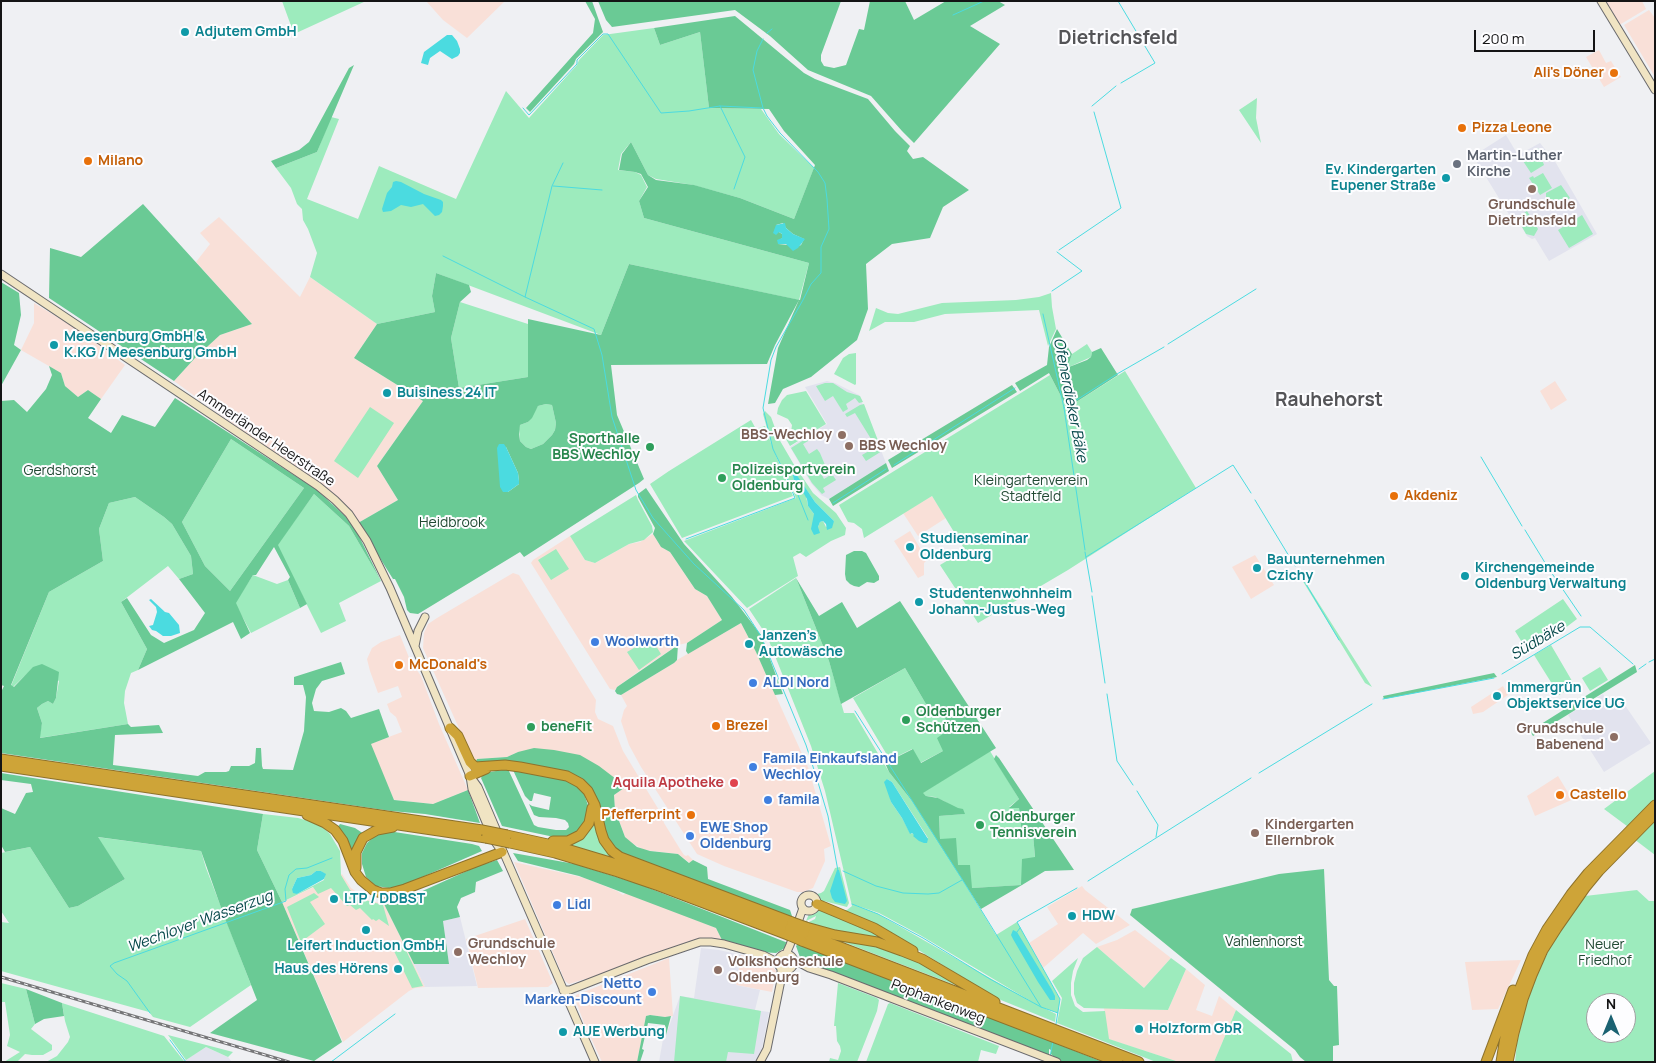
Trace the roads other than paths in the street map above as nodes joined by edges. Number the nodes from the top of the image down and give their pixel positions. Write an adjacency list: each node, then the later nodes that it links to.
1 (1601, 1): 2 (street)
2 (1655, 90)
3 (1, 274): 5 (street, Ammerländer Heerstraße)
4 (424, 617): 5 (street)
5 (415, 647): 6 (street, Ammerländer Heerstraße)
6 (450, 728): 9 (highway); 10 (street, Ammerländer Heerstraße)
7 (1, 758): 17 (highway)
8 (1, 766): 13 (highway)
9 (491, 767): 10 (highway); 11 (highway)
10 (470, 776): 21 (street, Ammerländer Heerstraße)
11 (593, 802): 20 (highway); 25 (highway)
12 (1655, 804): 15 (highway)
13 (293, 809): 16 (highway); 22 (highway)
14 (1655, 814): 15 (highway)
15 (1640, 824): 19 (highway)
16 (411, 826): 17 (highway); 22 (highway)
17 (484, 834): 18 (highway, bridge)
18 (509, 839): 20 (highway); 25 (highway)
19 (1623, 841): 26 (highway); 39 (highway)
20 (536, 842): 25 (highway)
21 (502, 852): 22 (highway); 30 (street, Ammerländer Heerstraße)
22 (361, 880)
23 (817, 904): 24 (street); 24 (street); 28 (highway)
24 (806, 910): 29 (street)
25 (790, 928): 27 (highway, bridge)
26 (1547, 929): 37 (highway); 38 (highway)
27 (804, 934): 28 (highway); 31 (highway); 35 (highway)
28 (922, 959): 31 (highway)
29 (786, 962): 30 (street, Pophankenweg); 32 (street, Pophankenweg); 34 (street)
30 (563, 990): 33 (street, Ammerländer Heerstraße)
31 (1015, 1014): 36 (highway)
32 (1056, 1061)
33 (595, 1062)
34 (760, 1062)
35 (1118, 1062)
36 (1140, 1062)
37 (1486, 1062)
38 (1500, 1062)
39 (1508, 1062)

